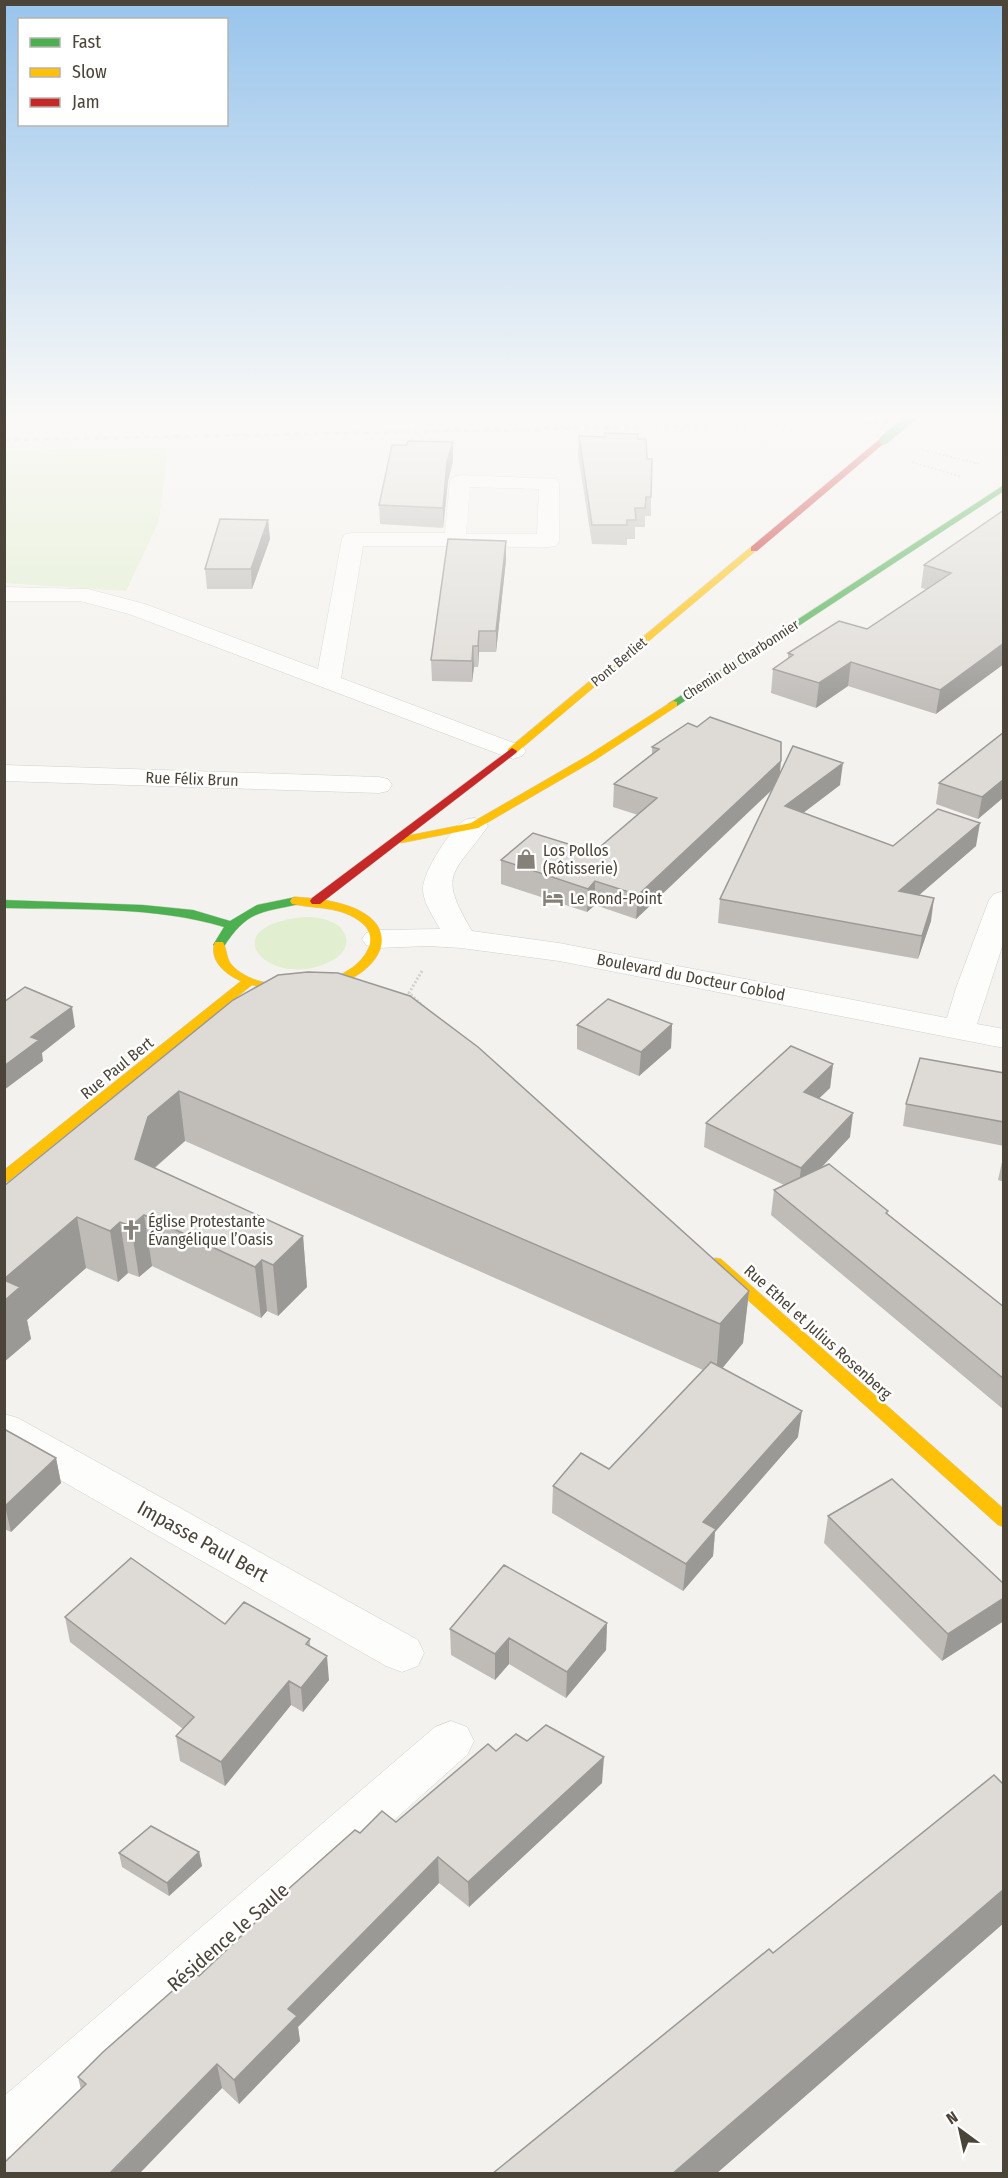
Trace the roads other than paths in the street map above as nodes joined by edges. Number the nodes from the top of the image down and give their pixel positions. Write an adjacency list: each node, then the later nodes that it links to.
1 (457, 516): 5 (street)
2 (548, 516): 5 (street)
3 (794, 516): 8 (street, Pont Berliet, bridge)
4 (960, 516): 11 (street, Chemin du Charbonnier)
5 (455, 540): 7 (street)
6 (4, 594): 7 (street)
7 (328, 682): 8 (street)
8 (513, 751): 12 (street, Pont Berliet)
9 (4, 773): 10 (street, Rue Félix Brun)
10 (379, 785)
11 (474, 826): 12 (street, Chemin du Charbonnier); 18 (street, Chemin du Charbonnier)
12 (396, 841): 14 (street, Pont Berliet)
13 (1004, 900): 22 (street)
14 (316, 901): 16 (street); 17 (street)
15 (4, 904): 16 (street)
16 (230, 925): 19 (street)
17 (377, 939): 18 (street, Boulevard du Docteur Coblod); 20 (street)
18 (461, 939): 22 (street, Boulevard du Docteur Coblod)
19 (248, 982): 20 (street); 24 (street, Rue Paul Bert)
20 (311, 988): 21 (street)
21 (343, 997)
22 (959, 1030): 23 (street, Boulevard du Docteur Coblod)
23 (1004, 1039)
24 (4, 1178)
25 (704, 1252): 27 (street, Rue Ethel et Julius Rosenberg)
26 (4, 1429): 28 (street, Impasse Paul Bert)
27 (1004, 1520)
28 (402, 1653)
29 (451, 1742): 30 (street, Résidence le Saule)
30 (4, 2132)

